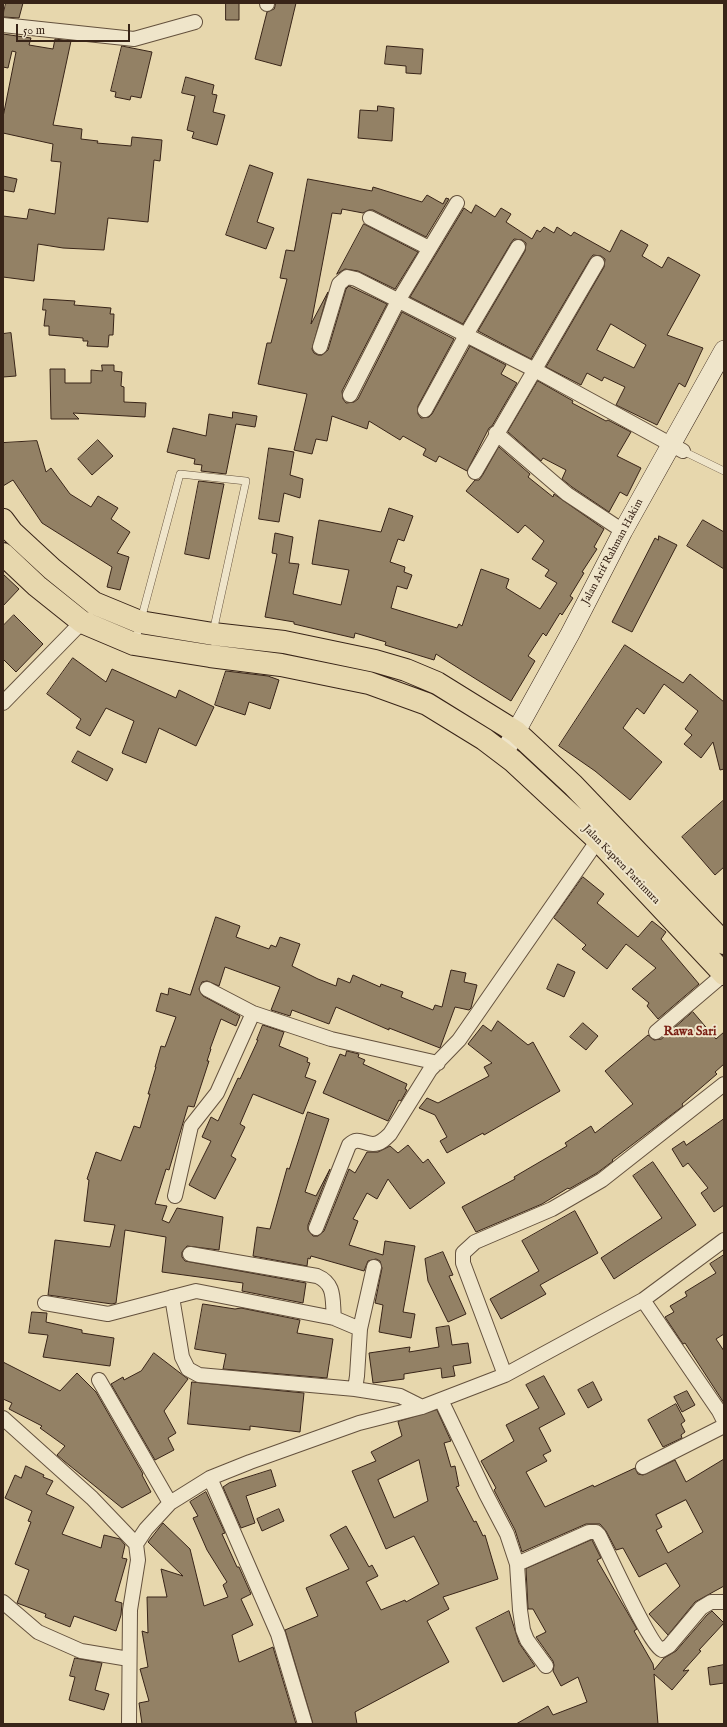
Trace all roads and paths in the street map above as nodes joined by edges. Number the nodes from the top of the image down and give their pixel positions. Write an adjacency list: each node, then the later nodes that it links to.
1 (195, 22): 2 (street)
2 (3, 24)
3 (457, 203): 6 (street)
4 (370, 218): 6 (street)
5 (518, 247): 9 (street)
6 (429, 248): 8 (street)
7 (597, 263): 12 (street)
8 (398, 301): 9 (street); 10 (street); 14 (street)
9 (466, 335): 12 (street); 15 (street)
10 (320, 347)
11 (724, 350): 17 (main road, Jalan Arif Rahman Hakim)
12 (535, 370): 16 (street); 17 (street)
13 (724, 377): 17 (main road, Jalan Arif Rahman Hakim)
14 (350, 395)
15 (425, 410)
16 (496, 433): 19 (street); 21 (street)
17 (677, 448): 18 (lane); 21 (main road, Jalan Arif Rahman Hakim); 28 (main road, Jalan Arif Rahman Hakim)
18 (724, 471)
19 (475, 472)
20 (3, 520): 24 (main road)
21 (623, 531): 28 (main road, Jalan Arif Rahman Hakim)
22 (3, 554): 23 (main road)
23 (82, 622): 25 (main road); 27 (street)
24 (140, 622): 25 (lane); 26 (main road); 26 (lane)
25 (134, 644): 26 (main road)
26 (211, 645): 28 (main road, Jalan Kapten Pattimura); 29 (main road, Jalan Kapten Pattimura)
27 (3, 703)
28 (521, 736): 29 (main road, Jalan Arif Rahman Hakim); 31 (main road, Jalan Kapten Pattimura)
29 (508, 757): 30 (main road, Jalan Kapten Pattimura)
30 (598, 840): 32 (main road, Jalan Kapten Pattimura); 36 (street)
31 (724, 943)
32 (724, 974): 35 (street)
33 (207, 989): 34 (street)
34 (253, 1013): 36 (street); 38 (street)
35 (656, 1032)
36 (438, 1063): 39 (street)
37 (724, 1084): 48 (street)
38 (175, 1196)
39 (316, 1228)
40 (724, 1240): 44 (street)
41 (190, 1254): 46 (street)
42 (374, 1267): 47 (street)
43 (172, 1297): 45 (street); 46 (street); 50 (street)
44 (643, 1300): 48 (street); 53 (street)
45 (46, 1303)
46 (334, 1318): 47 (street)
47 (360, 1329): 50 (street)
48 (505, 1375): 51 (street)
49 (98, 1380): 58 (street)
50 (355, 1389): 52 (street)
51 (441, 1400): 52 (street); 60 (street)
52 (422, 1407): 57 (street)
53 (722, 1413)
54 (3, 1418): 59 (street)
55 (724, 1426): 56 (street)
56 (643, 1467)
57 (210, 1478): 58 (street); 66 (street)
58 (170, 1503): 59 (street)
59 (136, 1544): 63 (street)
60 (517, 1564): 61 (street); 64 (street)
61 (724, 1602)
62 (3, 1605): 63 (street)
63 (129, 1659): 65 (street)
64 (546, 1666)
65 (129, 1724)
66 (305, 1724)

